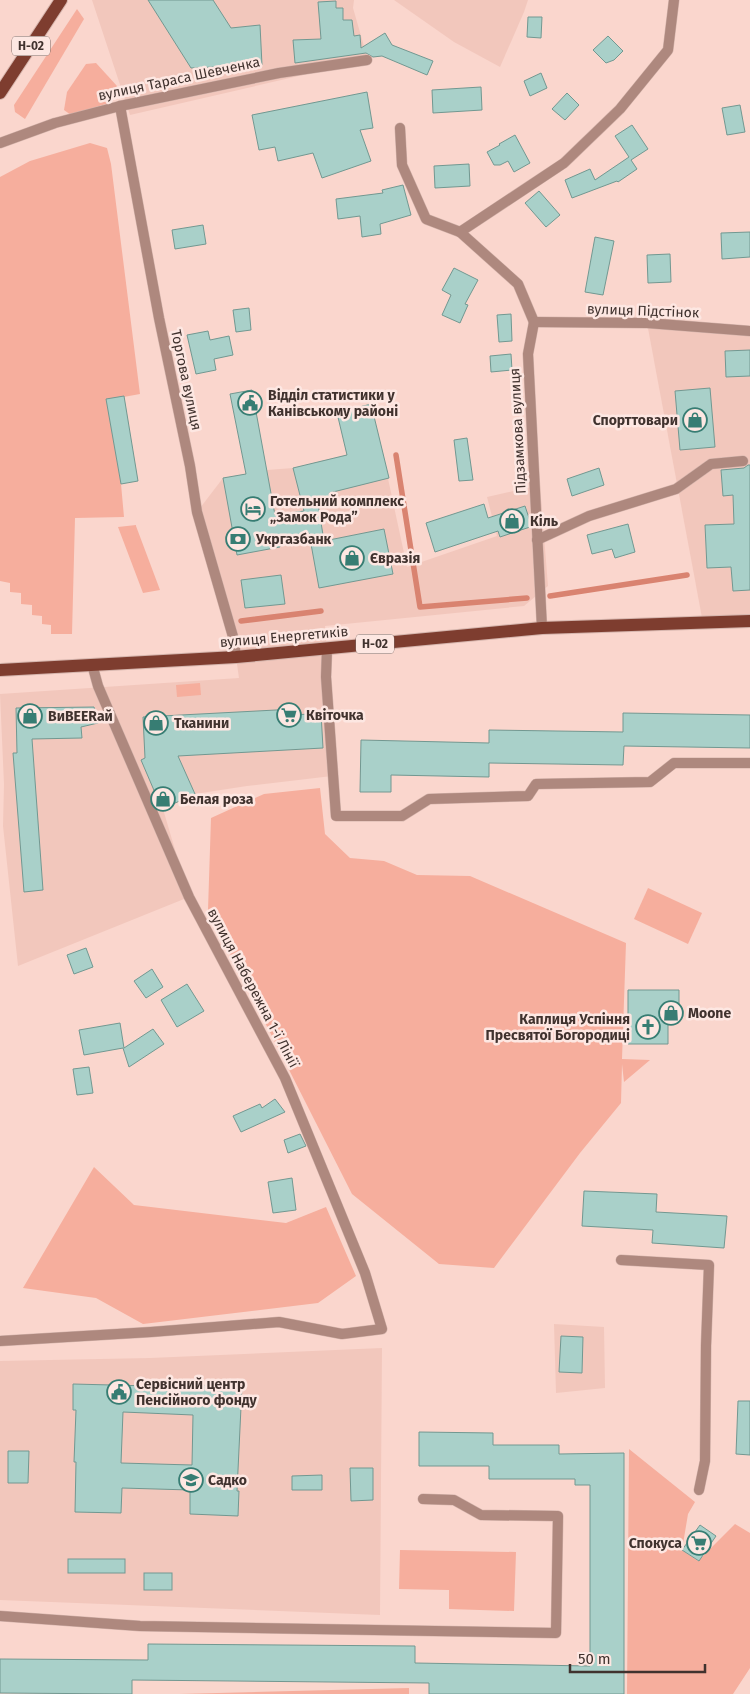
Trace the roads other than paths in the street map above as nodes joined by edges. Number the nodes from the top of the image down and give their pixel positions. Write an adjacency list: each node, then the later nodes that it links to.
1 (62, 0): 4 (main road, Н-02)
2 (674, 0): 8 (street)
3 (367, 60): 5 (street, вулиця Тараса Шевченка)
4 (0, 93)
5 (120, 106): 7 (street, вулиця Тараса Шевченка); 16 (street, Торгова вулиця)
6 (400, 128): 8 (street)
7 (0, 144)
8 (460, 232): 9 (street)
9 (534, 322): 10 (street, вулиця Підстінок); 12 (street, Підзамкова вулиця)
10 (750, 330)
11 (743, 461): 12 (street)
12 (537, 540): 14 (street, Підзамкова вулиця)
13 (750, 621): 14 (main road, вулиця Енергетиків / Н-02)
14 (542, 628): 15 (main road, вулиця Енергетиків / Н-02)
15 (327, 649): 16 (main road, вулиця Енергетиків / Н-02); 19 (street)
16 (236, 657): 17 (main road, вулиця Енергетиків / Н-02)
17 (92, 664): 18 (main road, вулиця Енергетиків / Н-02); 21 (street, вулиця Набережна 1-ї Лінії)
18 (0, 670)
19 (750, 763)
20 (621, 1260): 22 (street)
21 (0, 1341)
22 (699, 1490)
23 (423, 1499): 24 (street)
24 (0, 1616)

